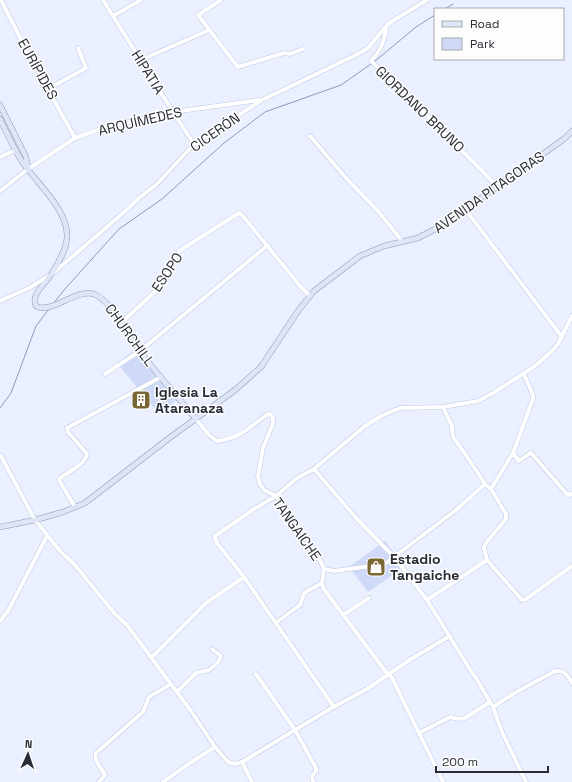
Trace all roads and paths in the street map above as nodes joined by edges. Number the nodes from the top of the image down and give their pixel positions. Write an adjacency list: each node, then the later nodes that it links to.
1 (1, 0): 12 (street, EURÍPIDES)
2 (103, 0): 6 (street, HIPATIA)
3 (141, 0): 6 (street)
4 (221, 0): 8 (street)
5 (427, 0): 7 (street, CICERÓN)
6 (113, 16): 11 (street, HIPATIA)
7 (387, 25): 13 (street, CICERÓN); 24 (street, GIORDANO BRUNO)
8 (209, 30): 10 (street); 11 (street)
9 (78, 48): 12 (street)
10 (303, 49)
11 (141, 60): 15 (street, HIPATIA)
12 (48, 89): 19 (street, EURÍPIDES)
13 (262, 100): 15 (street, ARQUÍMEDES); 20 (street, CICERÓN)
14 (0, 105): 23 (main road)
15 (173, 112): 19 (street, ARQUÍMEDES); 20 (street, HIPATIA)
16 (0, 119): 21 (main road)
17 (572, 131): 24 (main road, AVENIDA PITAGORAS)
18 (310, 136): 27 (street)
19 (75, 138): 23 (street, ARQUÍMEDES)
20 (194, 144): 29 (street, CICERÓN)
21 (16, 150): 22 (street); 23 (main road)
22 (0, 157)
23 (28, 168): 25 (street, ARQUÍMEDES); 29 (main road)
24 (498, 187): 26 (main road, AVENIDA PITAGORAS)
25 (0, 191)
26 (465, 209): 27 (main road, AVENIDA PITAGORAS); 34 (street)
27 (402, 242): 30 (main road, AVENIDA PITAGORAS)
28 (268, 245): 30 (street); 33 (street, ESOPO); 35 (street)
29 (52, 274): 31 (street, CICERÓN); 33 (main road, CHURCHILL)
30 (310, 296): 40 (main road, AVENIDA PITAGORAS)
31 (0, 301)
32 (572, 316): 34 (street)
33 (121, 323): 35 (main road, CHURCHILL)
34 (562, 337): 37 (street)
35 (140, 351): 36 (street); 38 (main road, CHURCHILL)
36 (105, 374)
37 (524, 374): 39 (street); 41 (street)
38 (161, 377): 40 (main road, CHURCHILL); 48 (street)
39 (443, 407): 43 (street); 44 (street)
40 (196, 419): 47 (street, TANGAICHE); 48 (main road, AVENIDA PITAGORAS)
41 (512, 453): 45 (street); 46 (street)
42 (1, 456): 49 (street)
43 (314, 469): 47 (street); 52 (street)
44 (485, 484): 45 (street); 52 (street)
45 (491, 489): 53 (street)
46 (572, 494)
47 (276, 496): 55 (street, TANGAICHE); 56 (street)
48 (75, 507): 49 (main road, AVENIDA PITAGORAS)
49 (35, 520): 50 (main road, AVENIDA PITAGORAS); 51 (street)
50 (0, 527)
51 (47, 536): 61 (street); 65 (street)
52 (394, 558): 55 (street); 59 (street)
53 (487, 560): 54 (street); 59 (street)
54 (572, 566)
55 (324, 569): 57 (street, TANGAICHE)
56 (244, 577): 62 (street); 65 (street)
57 (322, 583): 60 (street); 62 (street)
58 (369, 598): 60 (street)
59 (427, 600): 63 (street)
60 (343, 615): 67 (street)
61 (0, 621)
62 (277, 622): 72 (street)
63 (450, 636): 67 (street); 71 (street)
64 (212, 649): 70 (street)
65 (151, 658): 69 (street)
66 (256, 674): 74 (street)
67 (388, 674): 72 (street); 75 (street)
68 (572, 683): 73 (street)
69 (171, 684): 70 (street); 79 (street)
70 (177, 692): 76 (street)
71 (490, 702): 73 (street); 75 (street)
72 (334, 707): 74 (street)
73 (493, 707): 83 (street)
74 (295, 730): 77 (street); 82 (street)
75 (419, 733): 78 (street)
76 (215, 748): 77 (street); 80 (street)
77 (242, 762): 81 (street)
78 (441, 781)
79 (99, 782)
80 (163, 782)
81 (252, 782)
82 (313, 782)
83 (526, 782)

